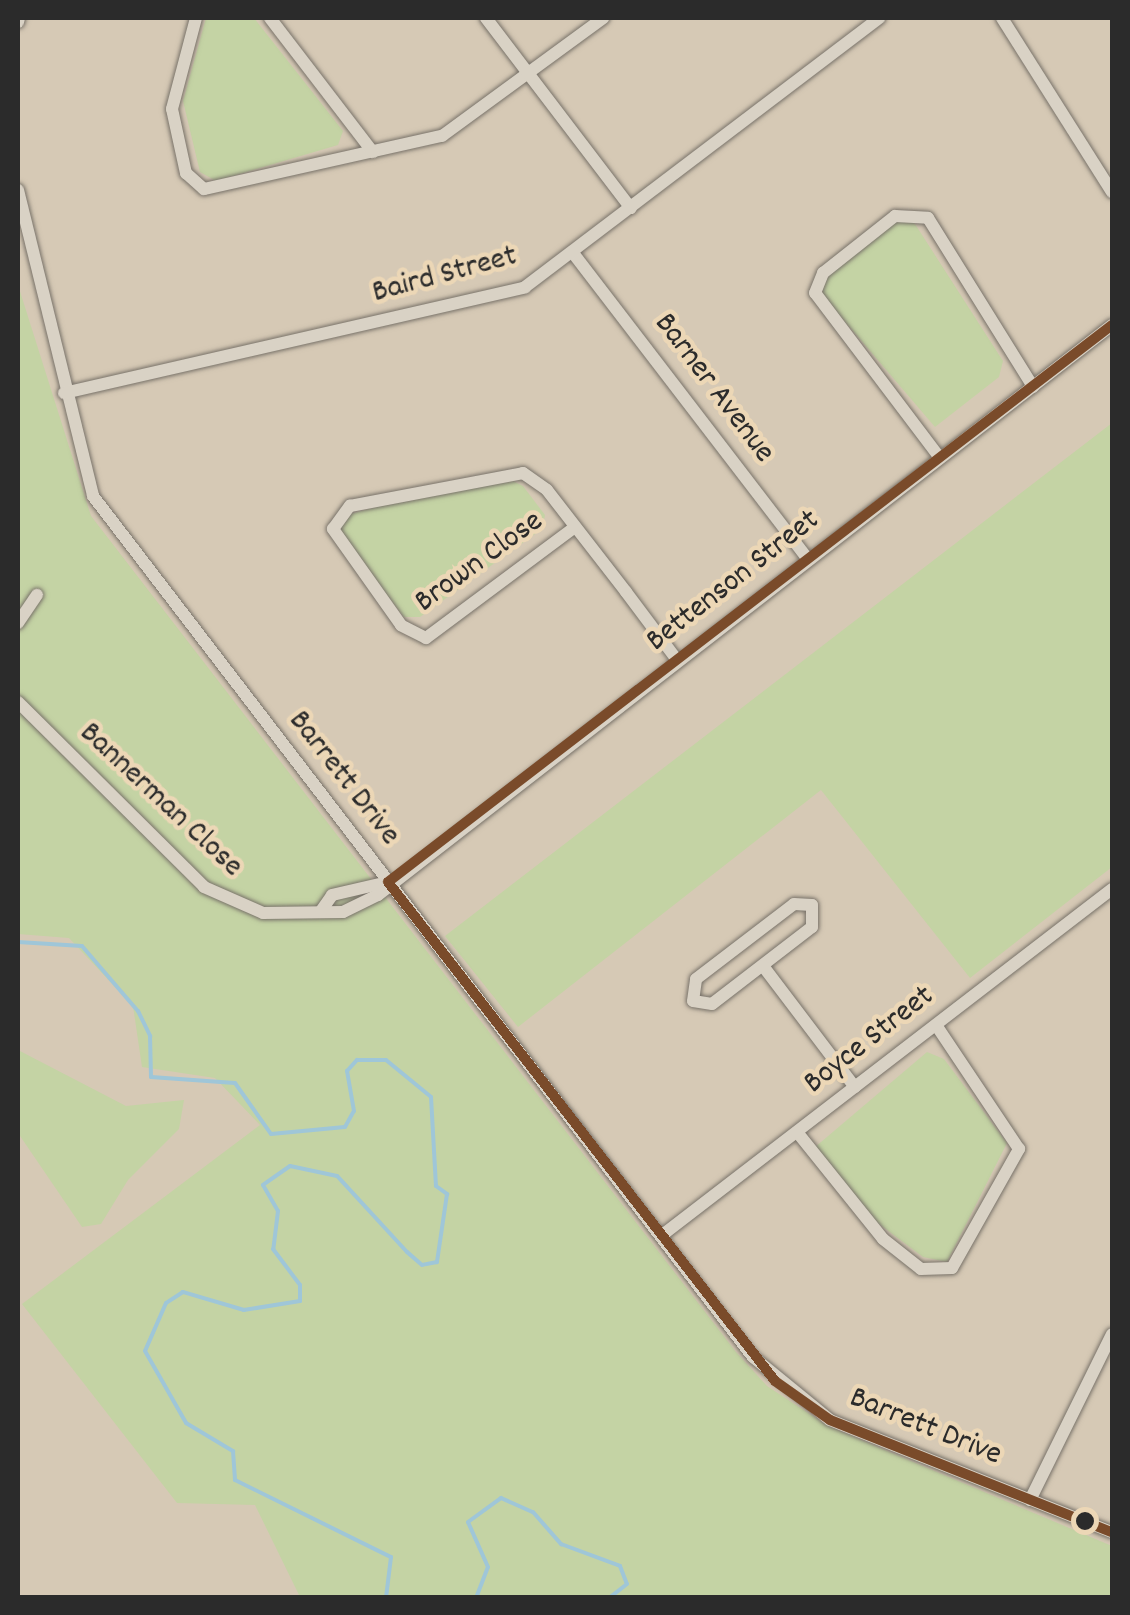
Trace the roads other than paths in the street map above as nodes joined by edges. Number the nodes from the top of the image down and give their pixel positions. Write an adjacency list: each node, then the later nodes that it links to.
1 (196, 18): 8 (street)
2 (270, 18): 8 (street)
3 (486, 18): 7 (street)
4 (603, 18): 7 (street)
5 (879, 18): 11 (street, Baird Street)
6 (1002, 18): 10 (street)
7 (529, 74): 8 (street); 11 (street)
8 (372, 152)
9 (18, 190): 15 (street, Barrett Drive)
10 (1112, 192)
11 (631, 208): 12 (street, Baird Street)
12 (574, 253): 15 (street, Baird Street); 18 (street, Barner Avenue)
13 (1112, 325): 14 (street, Bettenson Street)
14 (1032, 387): 16 (street, Bettenson Street); 16 (street)
15 (64, 393): 23 (street, Barrett Drive)
16 (940, 458): 18 (street, Bettenson Street)
17 (575, 527): 17 (street, Brown Close); 21 (street, Brown Close)
18 (808, 559): 21 (street, Bettenson Street)
19 (37, 595): 20 (street)
20 (18, 623)
21 (677, 660): 23 (street, Bettenson Street)
22 (18, 702): 23 (street, Bannerman Close)
23 (388, 882): 29 (street, Barrett Drive)
24 (1112, 889): 26 (street, Boyce Street)
25 (763, 966): 25 (street); 27 (street)
26 (936, 1025): 27 (street, Boyce Street); 28 (street)
27 (855, 1086): 28 (street, Boyce Street)
28 (797, 1132): 29 (street, Boyce Street)
29 (661, 1236): 31 (street, Barrett Drive)
30 (1112, 1334): 31 (street)
31 (1030, 1500): 32 (street, Barrett Drive)
32 (1112, 1532)

